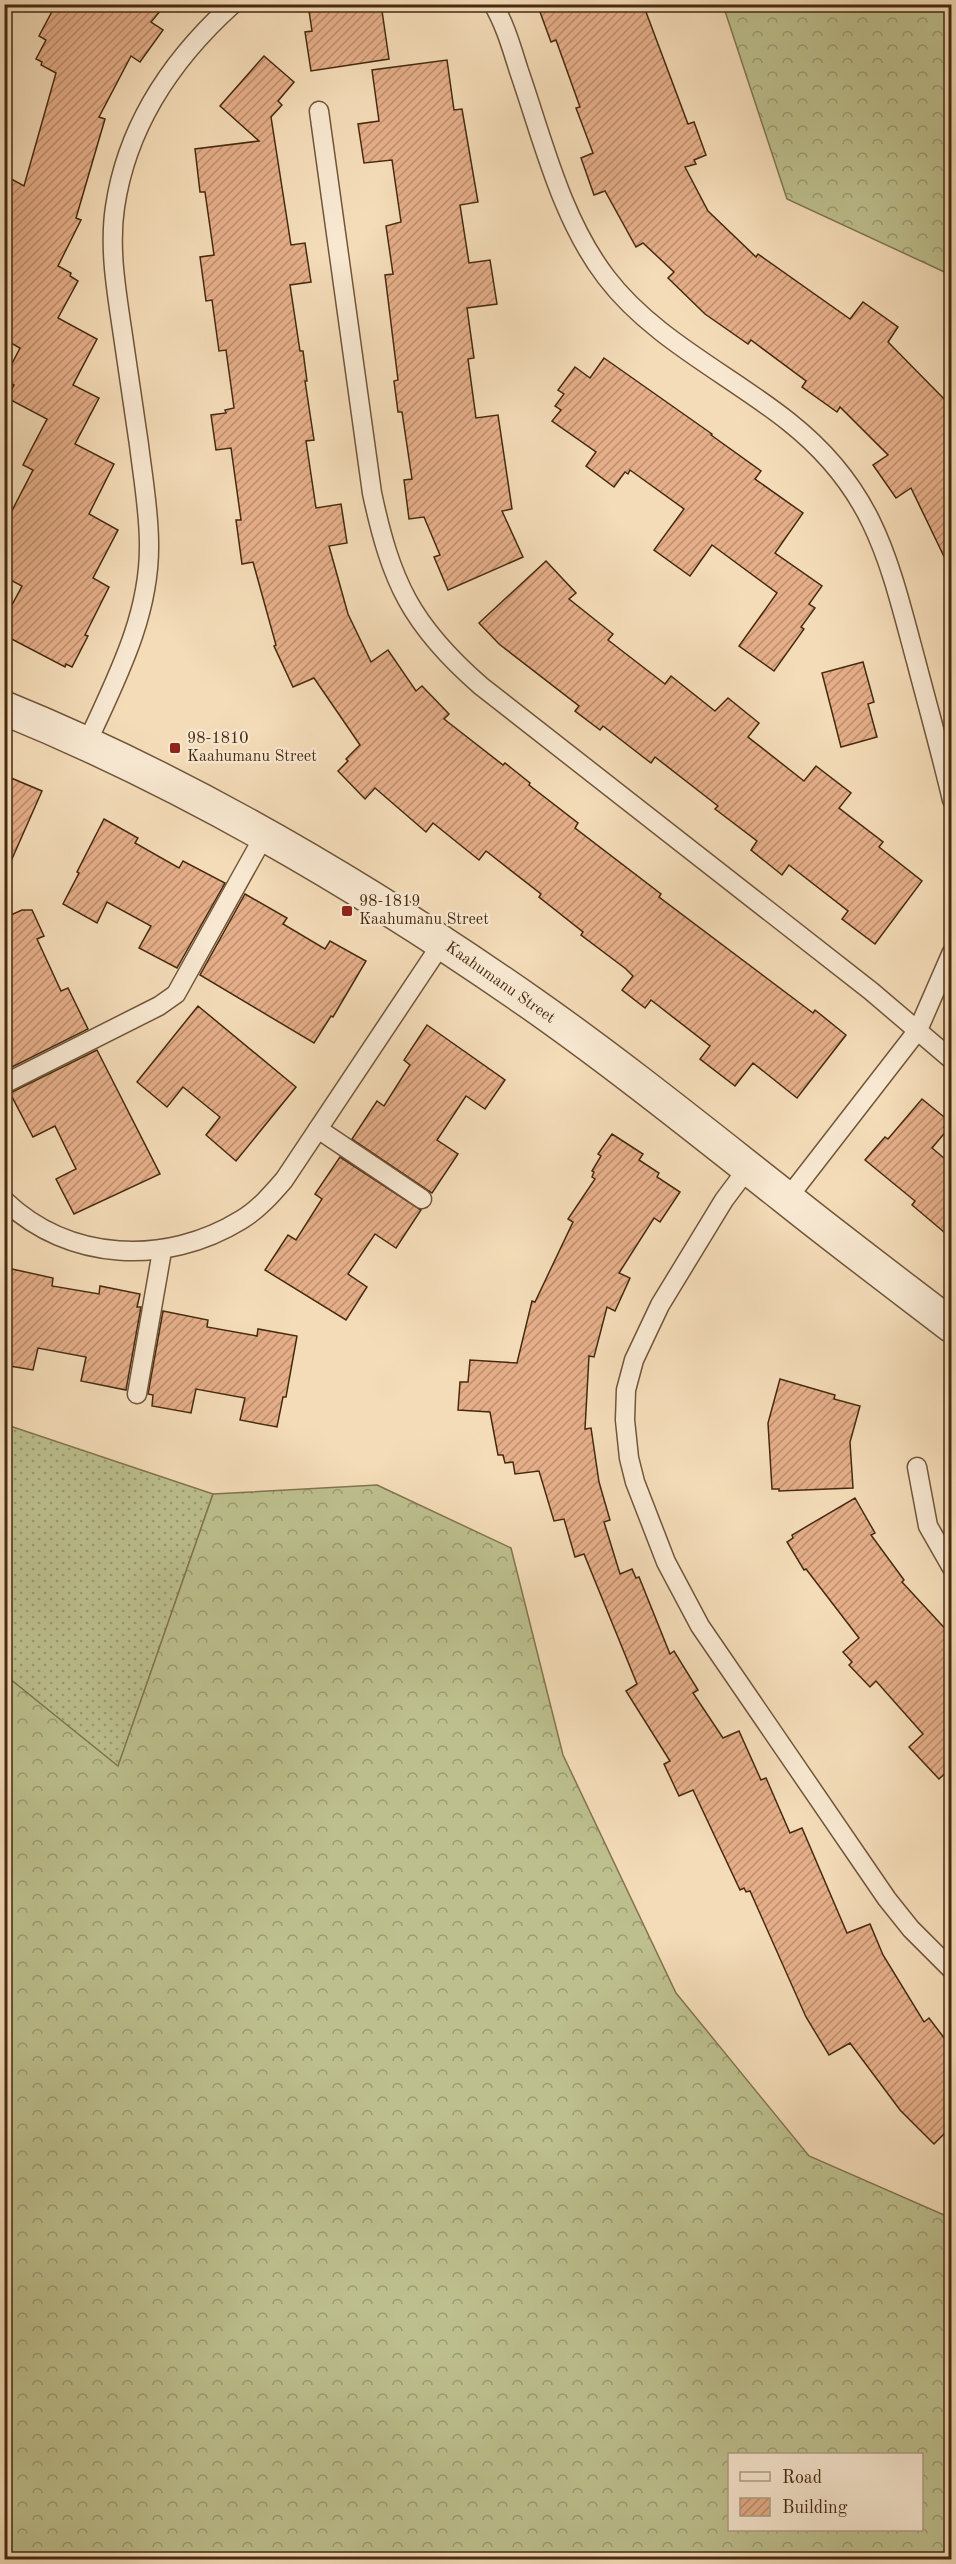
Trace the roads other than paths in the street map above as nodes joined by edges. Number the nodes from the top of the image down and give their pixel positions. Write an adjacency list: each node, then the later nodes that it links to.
1 (233, 4): 5 (lane)
2 (493, 4): 6 (lane)
3 (319, 111): 10 (lane)
4 (4, 708): 5 (street, Kaahumanu Street)
5 (86, 745): 7 (street, Kaahumanu Street)
6 (951, 800)
7 (264, 836): 8 (street, Kaahumanu Street); 12 (lane)
8 (442, 943): 13 (lane); 14 (street, Kaahumanu Street)
9 (951, 952): 10 (lane)
10 (918, 1030): 11 (lane); 16 (lane)
11 (951, 1060)
12 (8, 1082)
13 (318, 1129): 15 (lane); 18 (lane)
14 (748, 1168): 16 (street, Kaahumanu Street); 23 (lane)
15 (422, 1199)
16 (787, 1199): 19 (street, Kaahumanu Street)
17 (4, 1200): 18 (lane)
18 (162, 1251): 20 (lane)
19 (951, 1326)
20 (137, 1394)
21 (917, 1467): 22 (lane)
22 (951, 1568)
23 (951, 1970)

